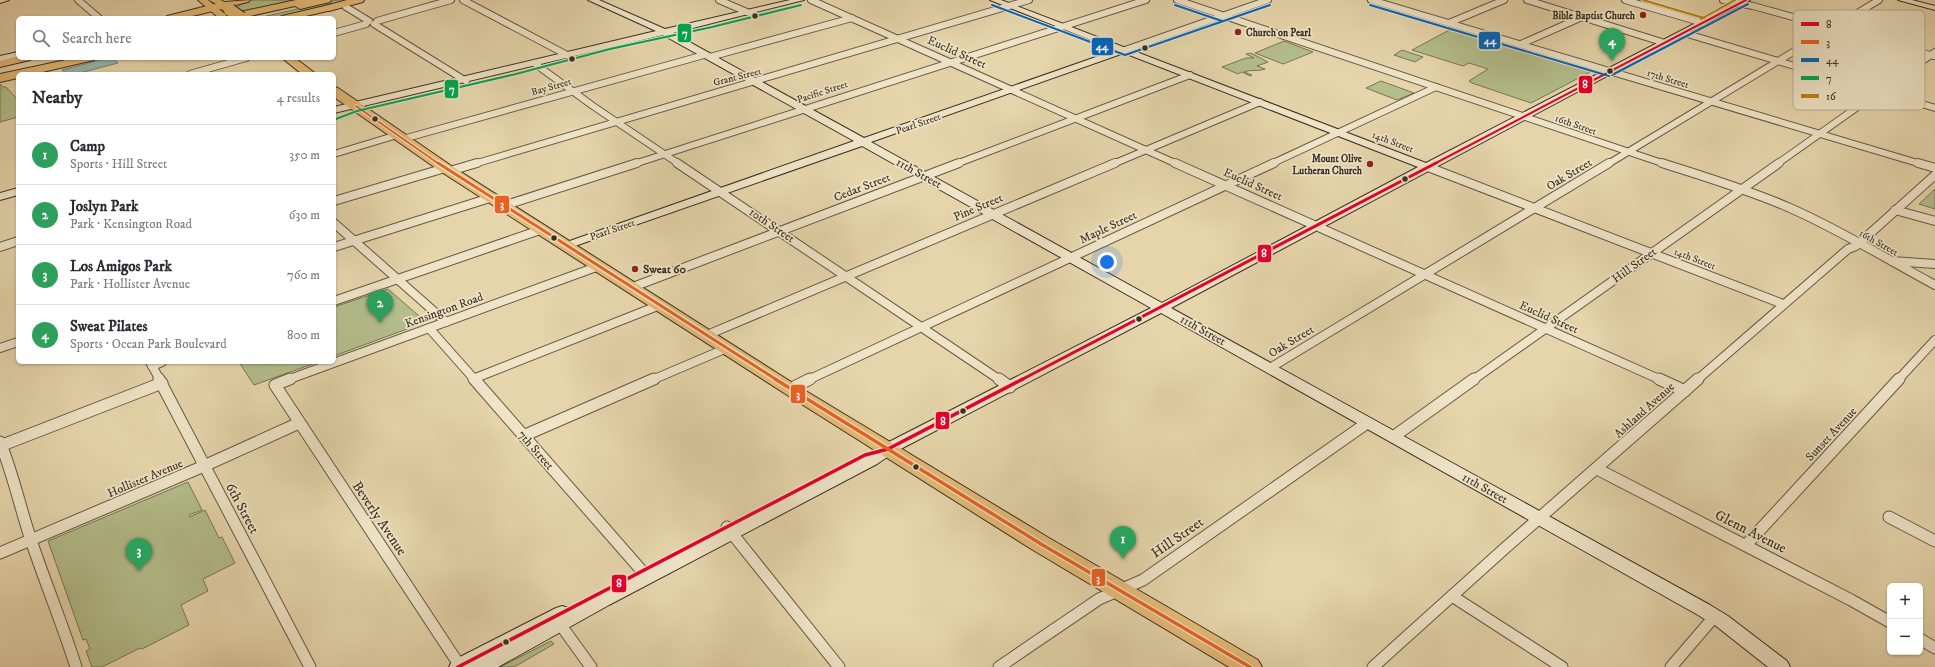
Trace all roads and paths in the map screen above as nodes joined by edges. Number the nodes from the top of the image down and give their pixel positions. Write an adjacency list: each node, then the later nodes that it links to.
1 (5, 0): 27 (street)
2 (78, 0): 37 (street)
3 (203, 0): 34 (main road)
4 (245, 0): 34 (main road)
5 (359, 0): 28 (highway)
6 (365, 0): 28 (street)
7 (451, 0): 47 (street)
8 (463, 0): 60 (street)
9 (592, 0): 52 (street, 11th Street)
10 (719, 0): 36 (street)
11 (790, 0): 36 (street)
12 (800, 0): 36 (street)
13 (811, 0): 46 (street, Euclid Street)
14 (994, 0): 31 (street, 14th Street)
15 (1029, 0): 31 (street, Grant Street)
16 (1146, 0): 50 (street, Pacific Street)
17 (1177, 0): 43 (street, 16th Street)
18 (1268, 0): 43 (street, Pearl Street)
19 (1371, 0): 30 (street, 17th Street)
20 (1390, 0): 30 (street)
21 (1504, 0): 48 (street)
22 (1527, 0): 44 (street)
23 (1625, 0): 49 (street)
24 (1723, 0): 29 (street)
25 (1879, 0): 35 (street, Oak Street)
26 (1902, 0): 33 (street)
27 (0, 1)
28 (321, 2): 34 (highway); 40 (highway); 41 (highway); 42 (main road)
29 (1742, 2): 45 (street); 49 (street)
30 (1382, 3): 48 (street, 17th Street)
31 (1009, 6): 50 (street, 14th Street); 54 (street, Grant Street)
32 (346, 7): 47 (street)
33 (1935, 8)
34 (221, 10): 38 (highway); 39 (highway, bridge)
35 (1862, 10)
36 (747, 12): 52 (street)
37 (97, 16)
38 (184, 16)
39 (237, 16)
40 (252, 16)
41 (260, 16)
42 (290, 16)
43 (1224, 16): 57 (street, Pearl Street); 86 (street, 16th Street)
44 (1582, 17): 55 (street); 56 (street)
45 (1793, 17)
46 (852, 18): 54 (street, Euclid Street); 61 (street, Bay Street)
47 (372, 23): 51 (street); 84 (street)
48 (1449, 23): 56 (street, 17th Street)
49 (1703, 23): 53 (street)
50 (1062, 26): 57 (street, 14th Street); 74 (street, Pacific Street)
51 (336, 32)
52 (663, 32): 60 (street); 61 (street, 11th Street)
53 (1684, 33): 55 (street); 73 (street)
54 (898, 39): 74 (street, Euclid Street); 85 (street, Grant Street)
55 (1665, 42): 78 (street)
56 (1521, 44): 78 (street, 17th Street)
57 (1125, 50): 82 (street, 14th Street); 87 (street, Pearl Street)
58 (1793, 51): 73 (street, Oak Street)
59 (1934, 54): 72 (street, Hill Street)
60 (568, 55): 75 (street)
61 (707, 56): 85 (street, 11th Street); 88 (street, Bay Street)
62 (16, 57): 77 (street)
63 (16, 59): 77 (highway)
64 (22, 60): 77 (highway)
65 (36, 60): 77 (highway)
66 (49, 60): 77 (highway)
67 (63, 60): 77 (highway)
68 (76, 60): 77 (highway)
69 (83, 60): 79 (street)
70 (239, 60): 80 (street)
71 (291, 60): 81 (highway)
72 (1925, 60)
73 (1777, 61): 76 (street); 90 (street, Oak Street)
74 (949, 62): 87 (street, Euclid Street); 95 (street, Pacific Street)
75 (534, 64): 84 (street); 88 (street, 10th Street)
76 (1793, 66)
77 (0, 70): 83 (street)
78 (1610, 71): 90 (street, 17th Street); 99 (street)
79 (37, 72)
80 (197, 72)
81 (307, 72)
82 (1190, 75): 91 (street, 14th Street); 100 (street, Cedar Street)
83 (16, 76)
84 (465, 80): 93 (street)
85 (754, 81): 95 (street, 11th Street); 101 (street, Grant Street)
86 (1436, 88): 99 (street, 16th Street); 102 (street, Maple Street)
87 (1011, 90): 100 (street, Euclid Street); 105 (street, Pearl Street)
88 (572, 91): 101 (street, 10th Street); 104 (street, Bay Street)
89 (336, 92): 93 (highway)
90 (1711, 101): 103 (street, 17th Street); 107 (street, Oak Street)
91 (1260, 102): 102 (street, 14th Street); 106 (street, Pine Street)
92 (1925, 105): 94 (street)
93 (356, 106): 96 (street); 98 (street); 104 (highway)
94 (1935, 108)
95 (803, 109): 105 (street, 11th Street); 109 (street, Pacific Street)
96 (336, 110)
97 (1852, 110): 103 (street, Hill Street)
98 (336, 113)
99 (1523, 116): 107 (street, 16th Street); 110 (street)
100 (1076, 119): 106 (street, Euclid Street); 114 (street, Cedar Street)
101 (616, 121): 109 (street, 10th Street); 112 (street, Grant Street)
102 (1340, 133): 110 (street, 14th Street); 115 (street, Maple Street)
103 (1819, 133): 111 (street, 17th Street); 116 (street, Hill Street)
104 (400, 137): 108 (street, Bay Street); 112 (highway)
105 (863, 142): 114 (street, 11th Street); 117 (street, Pearl Street)
106 (1147, 150): 115 (street, Euclid Street); 127 (street, Pine Street)
107 (1627, 151): 116 (street, 16th Street); 125 (street, Oak Street)
108 (336, 153)
109 (665, 154): 117 (street, 10th Street); 124 (street, Pacific Street)
110 (1428, 167): 125 (street, 14th Street); 130 (street)
111 (1935, 168)
112 (448, 169): 121 (highway); 123 (street, Grant Street)
113 (1935, 175): 126 (street, Ashland Avenue)
114 (924, 176): 127 (street, 11th Street); 132 (street, Cedar Street)
115 (1226, 186): 130 (street, Euclid Street); 140 (street, Maple Street)
116 (1742, 190): 135 (street, 16th Street); 139 (street, Hill Street)
117 (720, 191): 132 (street, 10th Street); 136 (street, Pearl Street)
118 (16, 192): 120 (street)
119 (16, 196): 122 (street)
120 (0, 197)
121 (493, 197): 124 (highway); 133 (street)
122 (0, 200)
123 (336, 200)
124 (506, 205): 131 (highway)
125 (1534, 207): 139 (street, 14th Street); 144 (street, Oak Street)
126 (1895, 210): 128 (street); 135 (street, Ashland Avenue)
127 (994, 214): 140 (street, 11th Street); 145 (street, Pine Street)
128 (1935, 221)
129 (336, 225): 133 (street)
130 (1315, 226): 144 (street, Euclid Street); 152 (street)
131 (543, 230): 136 (highway); 146 (street)
132 (780, 231): 145 (street, 10th Street); 148 (street, Cedar Street)
133 (354, 241): 138 (street); 146 (street)
134 (16, 242): 137 (street)
135 (1858, 242): 141 (street, 16th Street); 150 (street, Ashland Avenue)
136 (568, 245): 143 (highway)
137 (0, 247)
138 (336, 247)
139 (1652, 252): 150 (street, 14th Street); 156 (street, Hill Street)
140 (1071, 257): 152 (street, 11th Street); 154 (street, Maple Street)
141 (1892, 261): 142 (street); 147 (street, 16th Street)
142 (1935, 264)
143 (599, 266): 148 (highway); 153 (street, Kensington Road)
144 (1423, 274): 156 (street, Euclid Street); 165 (street, Oak Street)
145 (847, 276): 154 (street, 10th Street); 157 (street, Pine Street)
146 (398, 279): 149 (street); 153 (street)
147 (1935, 285)
148 (633, 287): 151 (highway)
149 (336, 300)
150 (1783, 304): 171 (street, Ashland Avenue)
151 (660, 305): 157 (highway); 166 (street)
152 (1162, 308): 165 (street, 11th Street); 169 (street)
153 (446, 322): 155 (street, Kensington Road)
154 (921, 327): 169 (street, 10th Street); 170 (street, Maple Street)
155 (429, 328): 162 (street, Kensington Road); 166 (street, 7th Street)
156 (1545, 329): 171 (street, Euclid Street); 175 (street, Hill Street)
157 (707, 335): 161 (highway)
158 (1935, 340): 185 (street, Sunset Avenue)
159 (16, 343): 160 (street)
160 (0, 348)
161 (727, 348): 170 (highway); 174 (street)
162 (336, 362)
163 (155, 364): 167 (street, 6th Street)
164 (332, 364): 168 (street, Kensington Road)
165 (1270, 368): 173 (street, 11th Street)
166 (473, 379): 174 (street, 7th Street)
167 (162, 383): 176 (street); 178 (street, 6th Street)
168 (275, 385): 172 (street, Beverly Avenue)
169 (1010, 387): 177 (street)
170 (790, 388): 177 (highway)
171 (1685, 391): 179 (street, Ashland Avenue)
172 (299, 423): 178 (street, Hollister Avenue); 198 (street, Beverly Avenue)
173 (1367, 423): 175 (street, 11th Street); 188 (street, Hill Street)
174 (523, 436): 187 (street, 7th Street)
175 (1393, 437): 181 (street, 11th Street)
176 (0, 444): 183 (street)
177 (888, 449): 182 (street); 188 (highway)
178 (204, 466): 183 (street, Hollister Avenue); 197 (street, 6th Street)
179 (1597, 469): 181 (street, Ashland Avenue); 185 (street, Glenn Avenue)
180 (1889, 517): 184 (street)
181 (1540, 518): 189 (street, Ashland Avenue); 191 (street, 11th Street)
182 (729, 529): 187 (street); 190 (street); 201 (street)
183 (32, 540): 186 (street, Hollister Avenue); 196 (street)
184 (1935, 540)
185 (1746, 545): 192 (street, Glenn Avenue)
186 (0, 554)
187 (642, 572): 190 (street)
188 (1120, 591): 202 (street, Hill Street); 203 (highway)
189 (1452, 596): 204 (street, Ashland Avenue); 205 (street)
190 (600, 598): 193 (street); 198 (street)
191 (1714, 617): 206 (street); 207 (street, 11th Street)
192 (1887, 620)
193 (560, 624): 199 (street); 200 (street)
194 (1923, 641): 195 (street)
195 (1935, 648)
196 (76, 667)
197 (310, 667)
198 (459, 667)
199 (481, 667)
200 (591, 667)
201 (839, 667)
202 (1000, 667)
203 (1250, 667)
204 (1373, 667)
205 (1562, 667)
206 (1671, 667)
207 (1781, 667)

